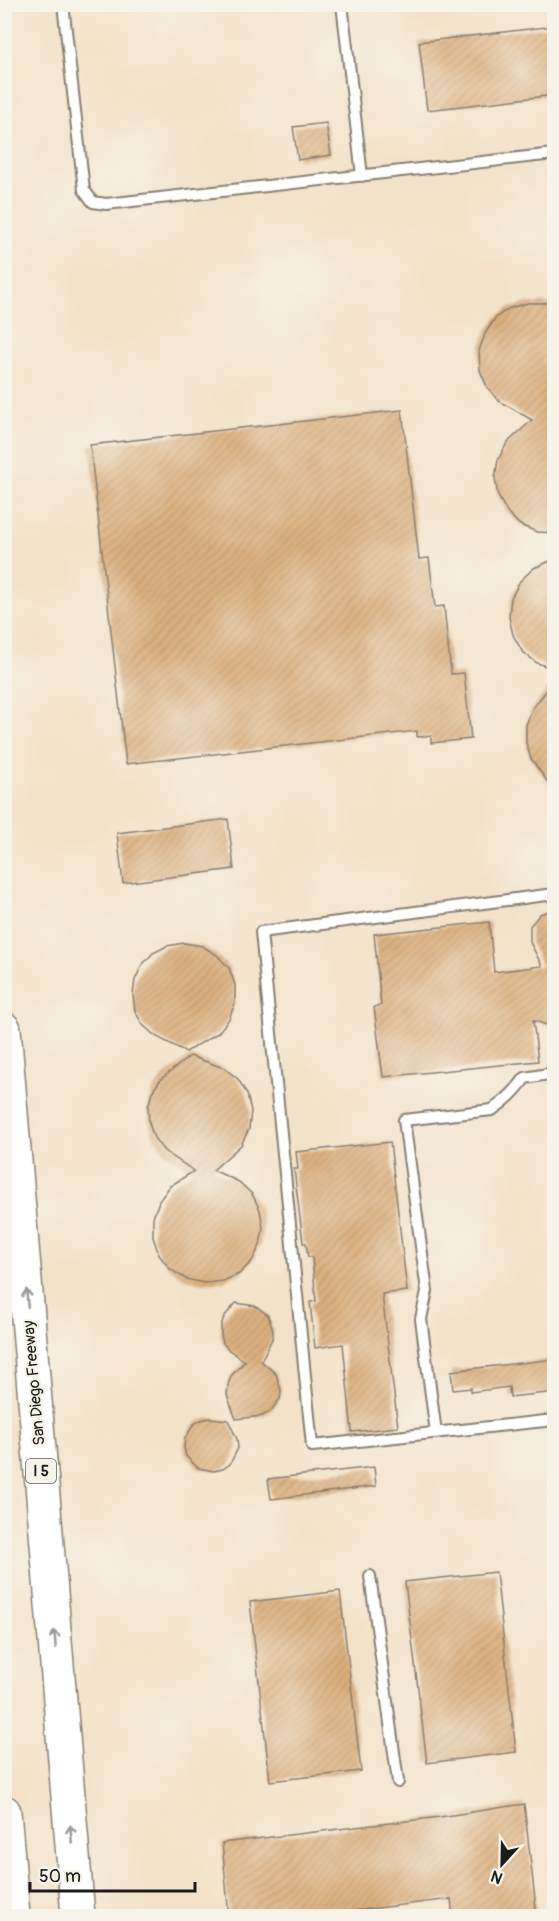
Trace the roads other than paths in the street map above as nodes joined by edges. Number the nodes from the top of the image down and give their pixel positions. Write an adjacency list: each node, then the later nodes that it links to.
1 (63, 4): 4 (lane)
2 (342, 4): 4 (lane)
3 (555, 154): 4 (lane)
4 (362, 176)
5 (555, 894): 9 (lane)
6 (4, 1029): 14 (highway, San Diego Freeway / I 5, one-way to 6)
7 (555, 1073): 9 (lane)
8 (555, 1420): 9 (lane)
9 (436, 1433)
10 (370, 1576): 11 (lane)
11 (399, 1782)
12 (4, 1812): 13 (highway)
13 (13, 1917)
14 (78, 1917)

